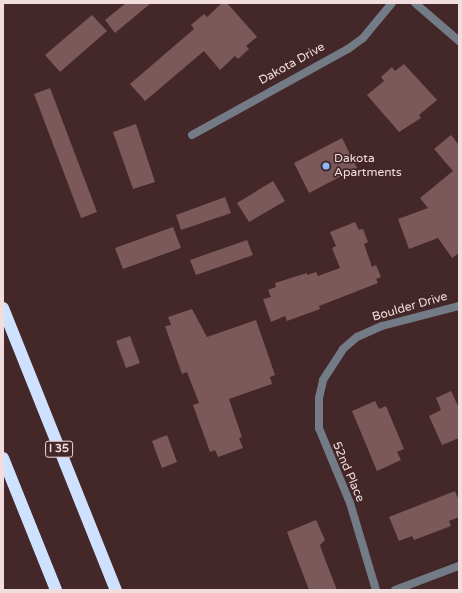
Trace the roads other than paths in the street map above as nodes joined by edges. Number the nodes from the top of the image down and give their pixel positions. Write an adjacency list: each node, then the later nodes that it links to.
1 (392, 3): 4 (street, Dakota Drive)
2 (415, 3): 3 (street)
3 (459, 41)
4 (192, 135)
5 (459, 306): 7 (street, Boulder Drive)
6 (3, 308): 11 (highway, I 35)
7 (332, 363): 12 (street, 52nd Place)
8 (3, 458): 10 (highway)
9 (459, 566): 13 (street)
10 (56, 590)
11 (116, 590)
12 (376, 590)
13 (395, 590)

